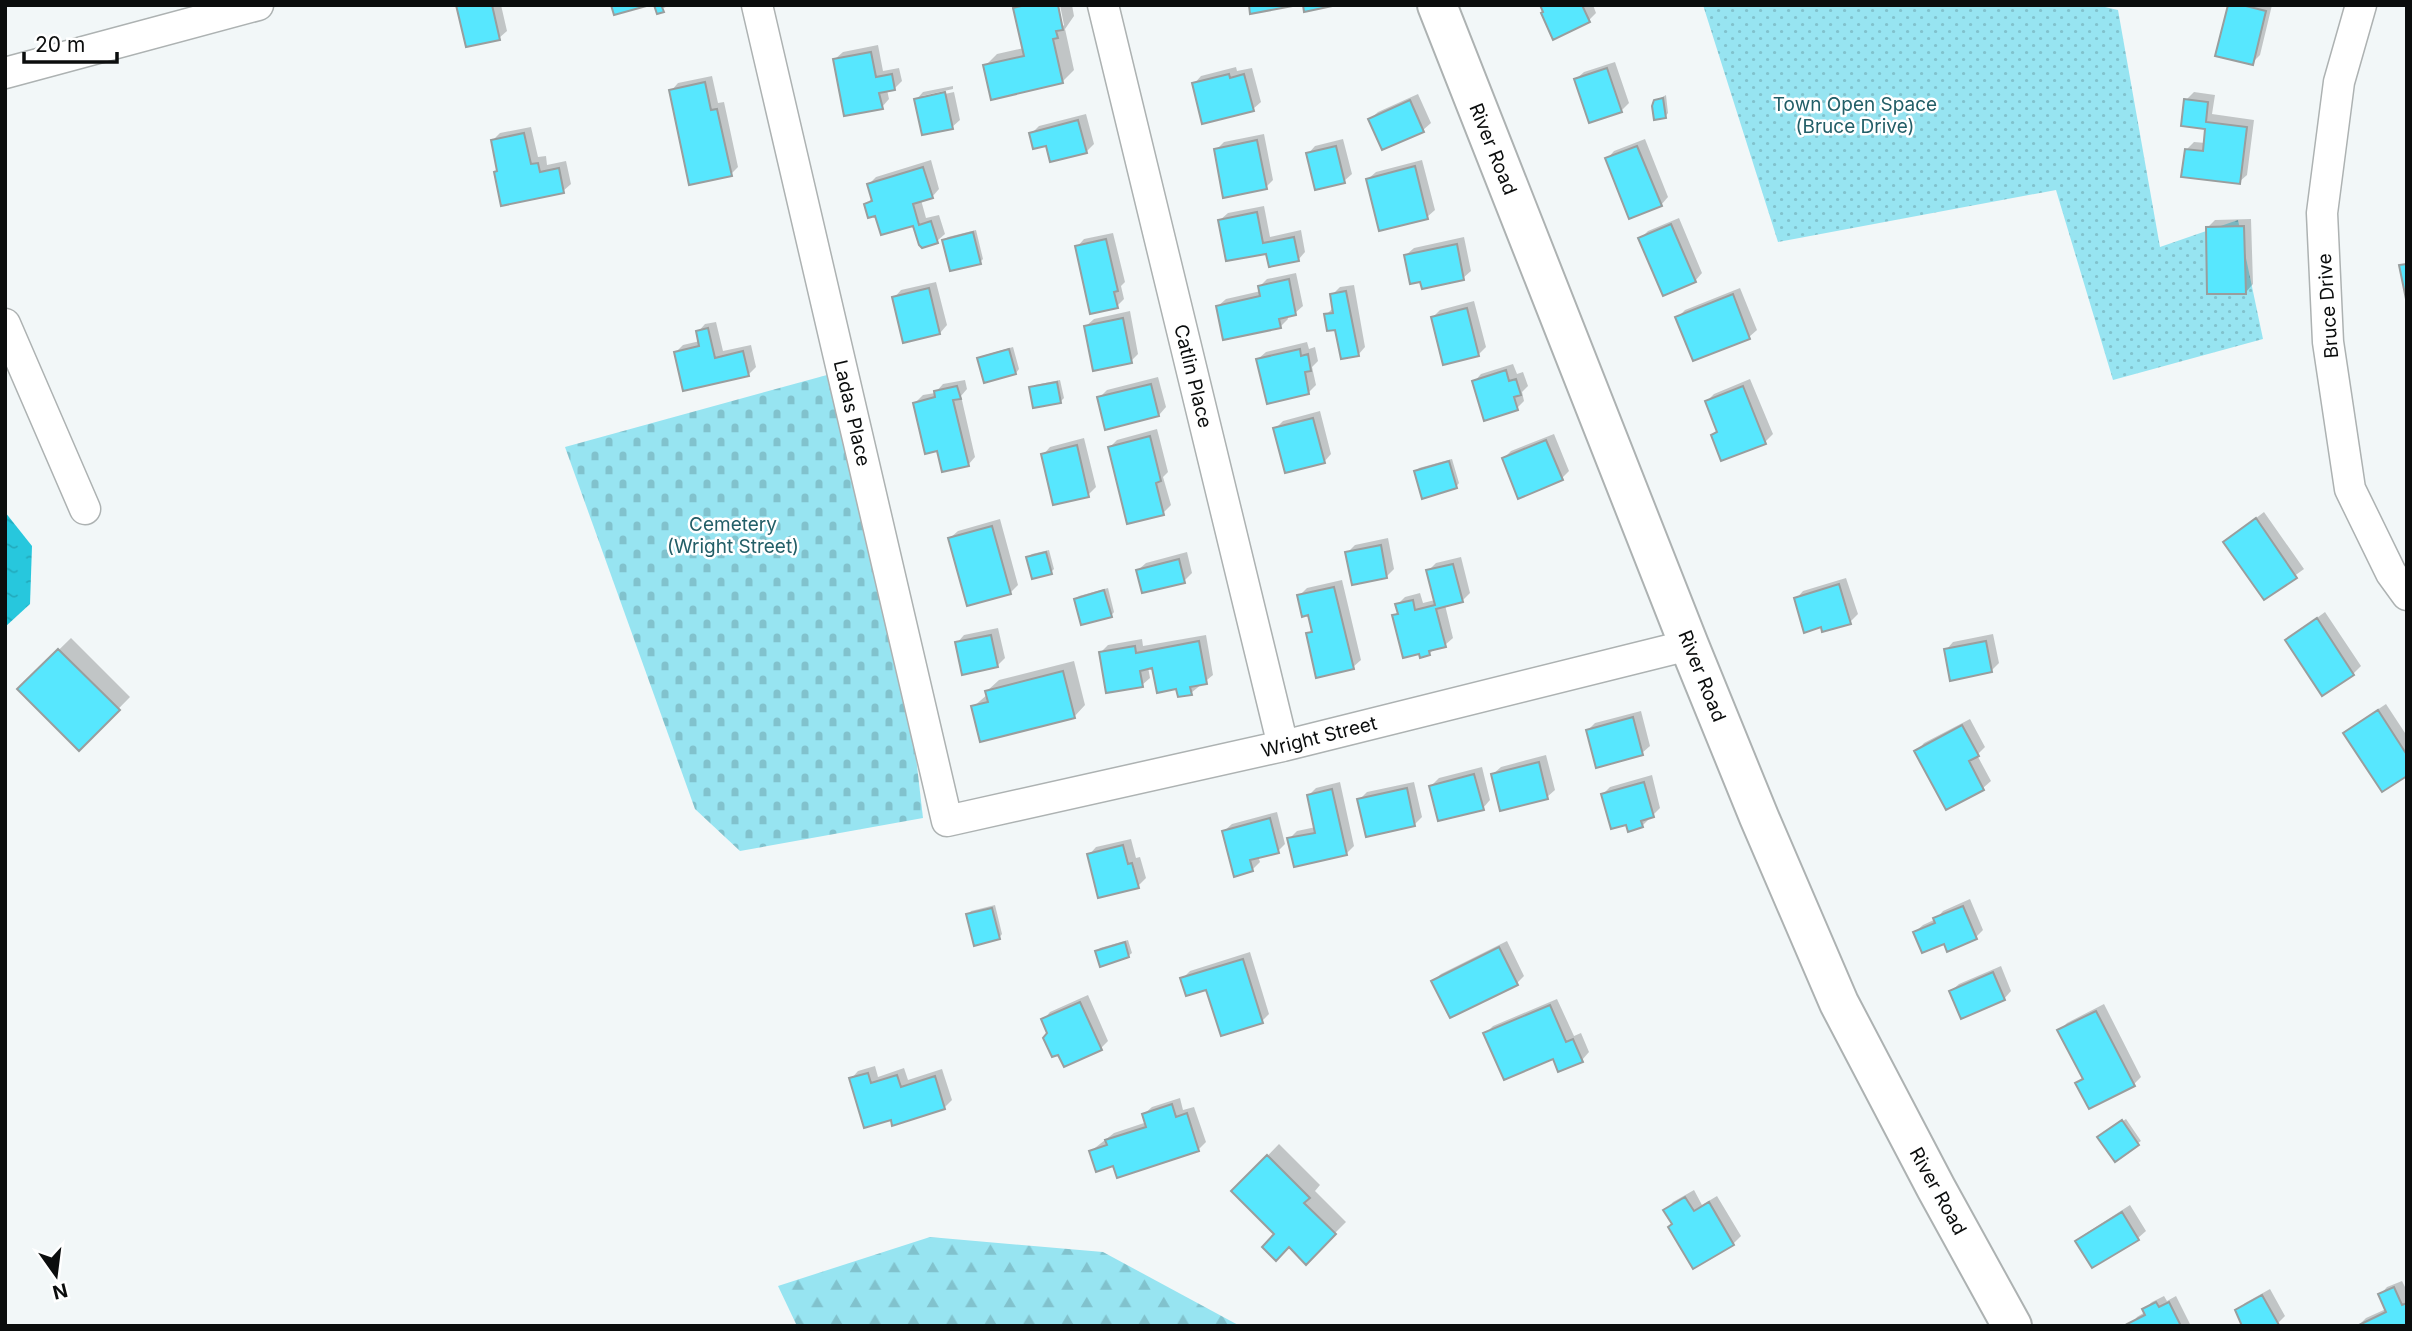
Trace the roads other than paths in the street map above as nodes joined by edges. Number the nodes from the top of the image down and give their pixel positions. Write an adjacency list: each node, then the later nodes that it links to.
1 (258, 5): 6 (street)
2 (757, 5): 12 (street, Ladas Place)
3 (1103, 5): 11 (street, Catlin Place)
4 (1437, 5): 10 (main road, River Road)
5 (2361, 5): 9 (street, Bruce Drive)
6 (5, 72)
7 (5, 324): 8 (street)
8 (85, 509)
9 (2407, 595)
10 (1689, 645): 11 (street, Wright Street); 13 (main road, River Road)
11 (1283, 746): 12 (street, Wright Street)
12 (947, 821)
13 (2012, 1326)

